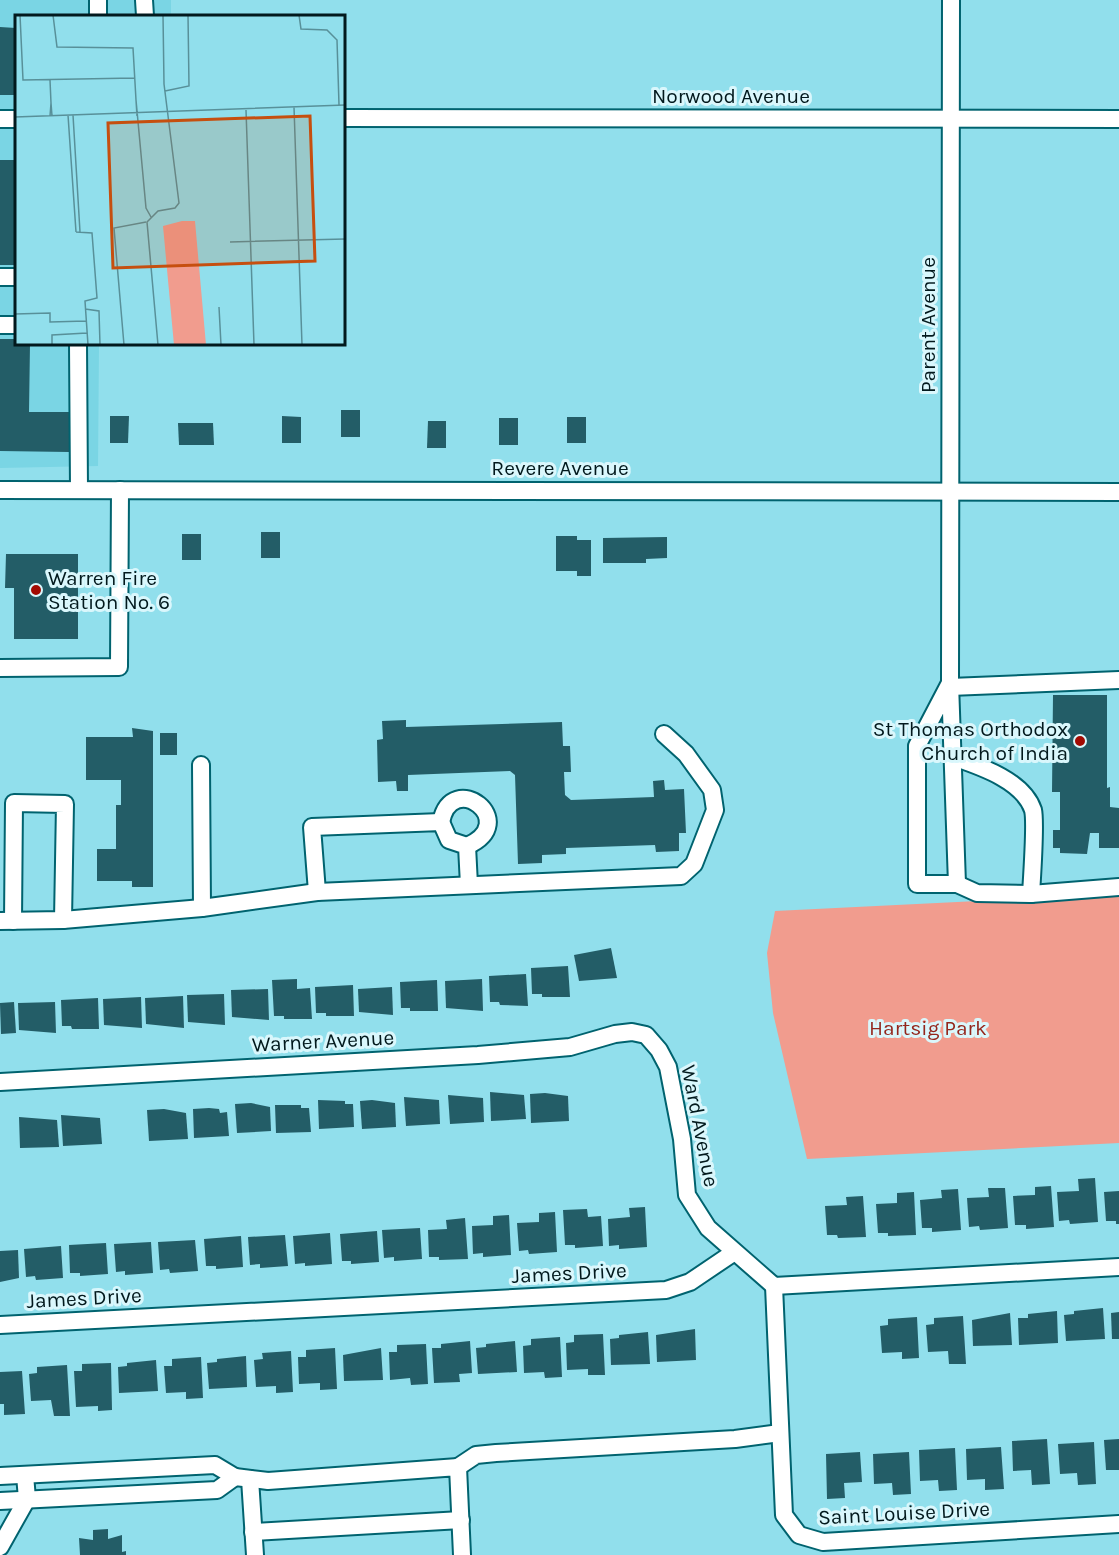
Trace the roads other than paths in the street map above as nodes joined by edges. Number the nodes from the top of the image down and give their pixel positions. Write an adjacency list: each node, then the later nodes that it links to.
1 (144, 0): 3 (street)
2 (951, 0): 5 (street, Parent Avenue)
3 (145, 15)
4 (345, 118): 5 (street, Norwood Avenue)
5 (950, 119): 6 (street, Norwood Avenue); 11 (street, Parent Avenue)
6 (1119, 119)
7 (78, 345): 9 (street)
8 (0, 490): 9 (street, Revere Avenue)
9 (79, 490): 10 (street, Revere Avenue)
10 (120, 490): 11 (street, Revere Avenue); 13 (street)
11 (951, 492): 12 (street, Revere Avenue); 15 (street, Parent Avenue)
12 (1119, 492)
13 (0, 668)
14 (1119, 680): 15 (street)
15 (950, 685): 17 (street, Parent Avenue); 21 (street)
16 (664, 734): 22 (street)
17 (953, 757): 21 (street, Parent Avenue); 25 (street)
18 (201, 765): 26 (street)
19 (441, 822): 20 (street); 20 (street); 24 (street)
20 (467, 846): 22 (street)
21 (957, 884): 25 (street)
22 (469, 885): 24 (street)
23 (1119, 887): 25 (street)
24 (317, 892): 26 (street)
25 (1031, 894)
26 (202, 908): 27 (street)
27 (63, 920): 28 (street); 28 (street)
28 (7, 921)
29 (646, 1035): 30 (street, Warner Avenue); 31 (street, Ward Avenue)
30 (0, 1082)
31 (733, 1252): 33 (street); 34 (street, James Drive)
32 (1119, 1267): 33 (street)
33 (774, 1286): 35 (street)
34 (0, 1325)
35 (780, 1433): 36 (street); 43 (street, Saint Louise Drive)
36 (458, 1467): 39 (street); 42 (street)
37 (25, 1475): 38 (street); 39 (street); 40 (street)
38 (0, 1476)
39 (242, 1478): 40 (street); 44 (street)
40 (27, 1499): 41 (street); 45 (street)
41 (0, 1501)
42 (460, 1520): 44 (street); 47 (street)
43 (1119, 1524)
44 (253, 1532): 46 (street)
45 (0, 1547)
46 (255, 1555)
47 (462, 1555)

